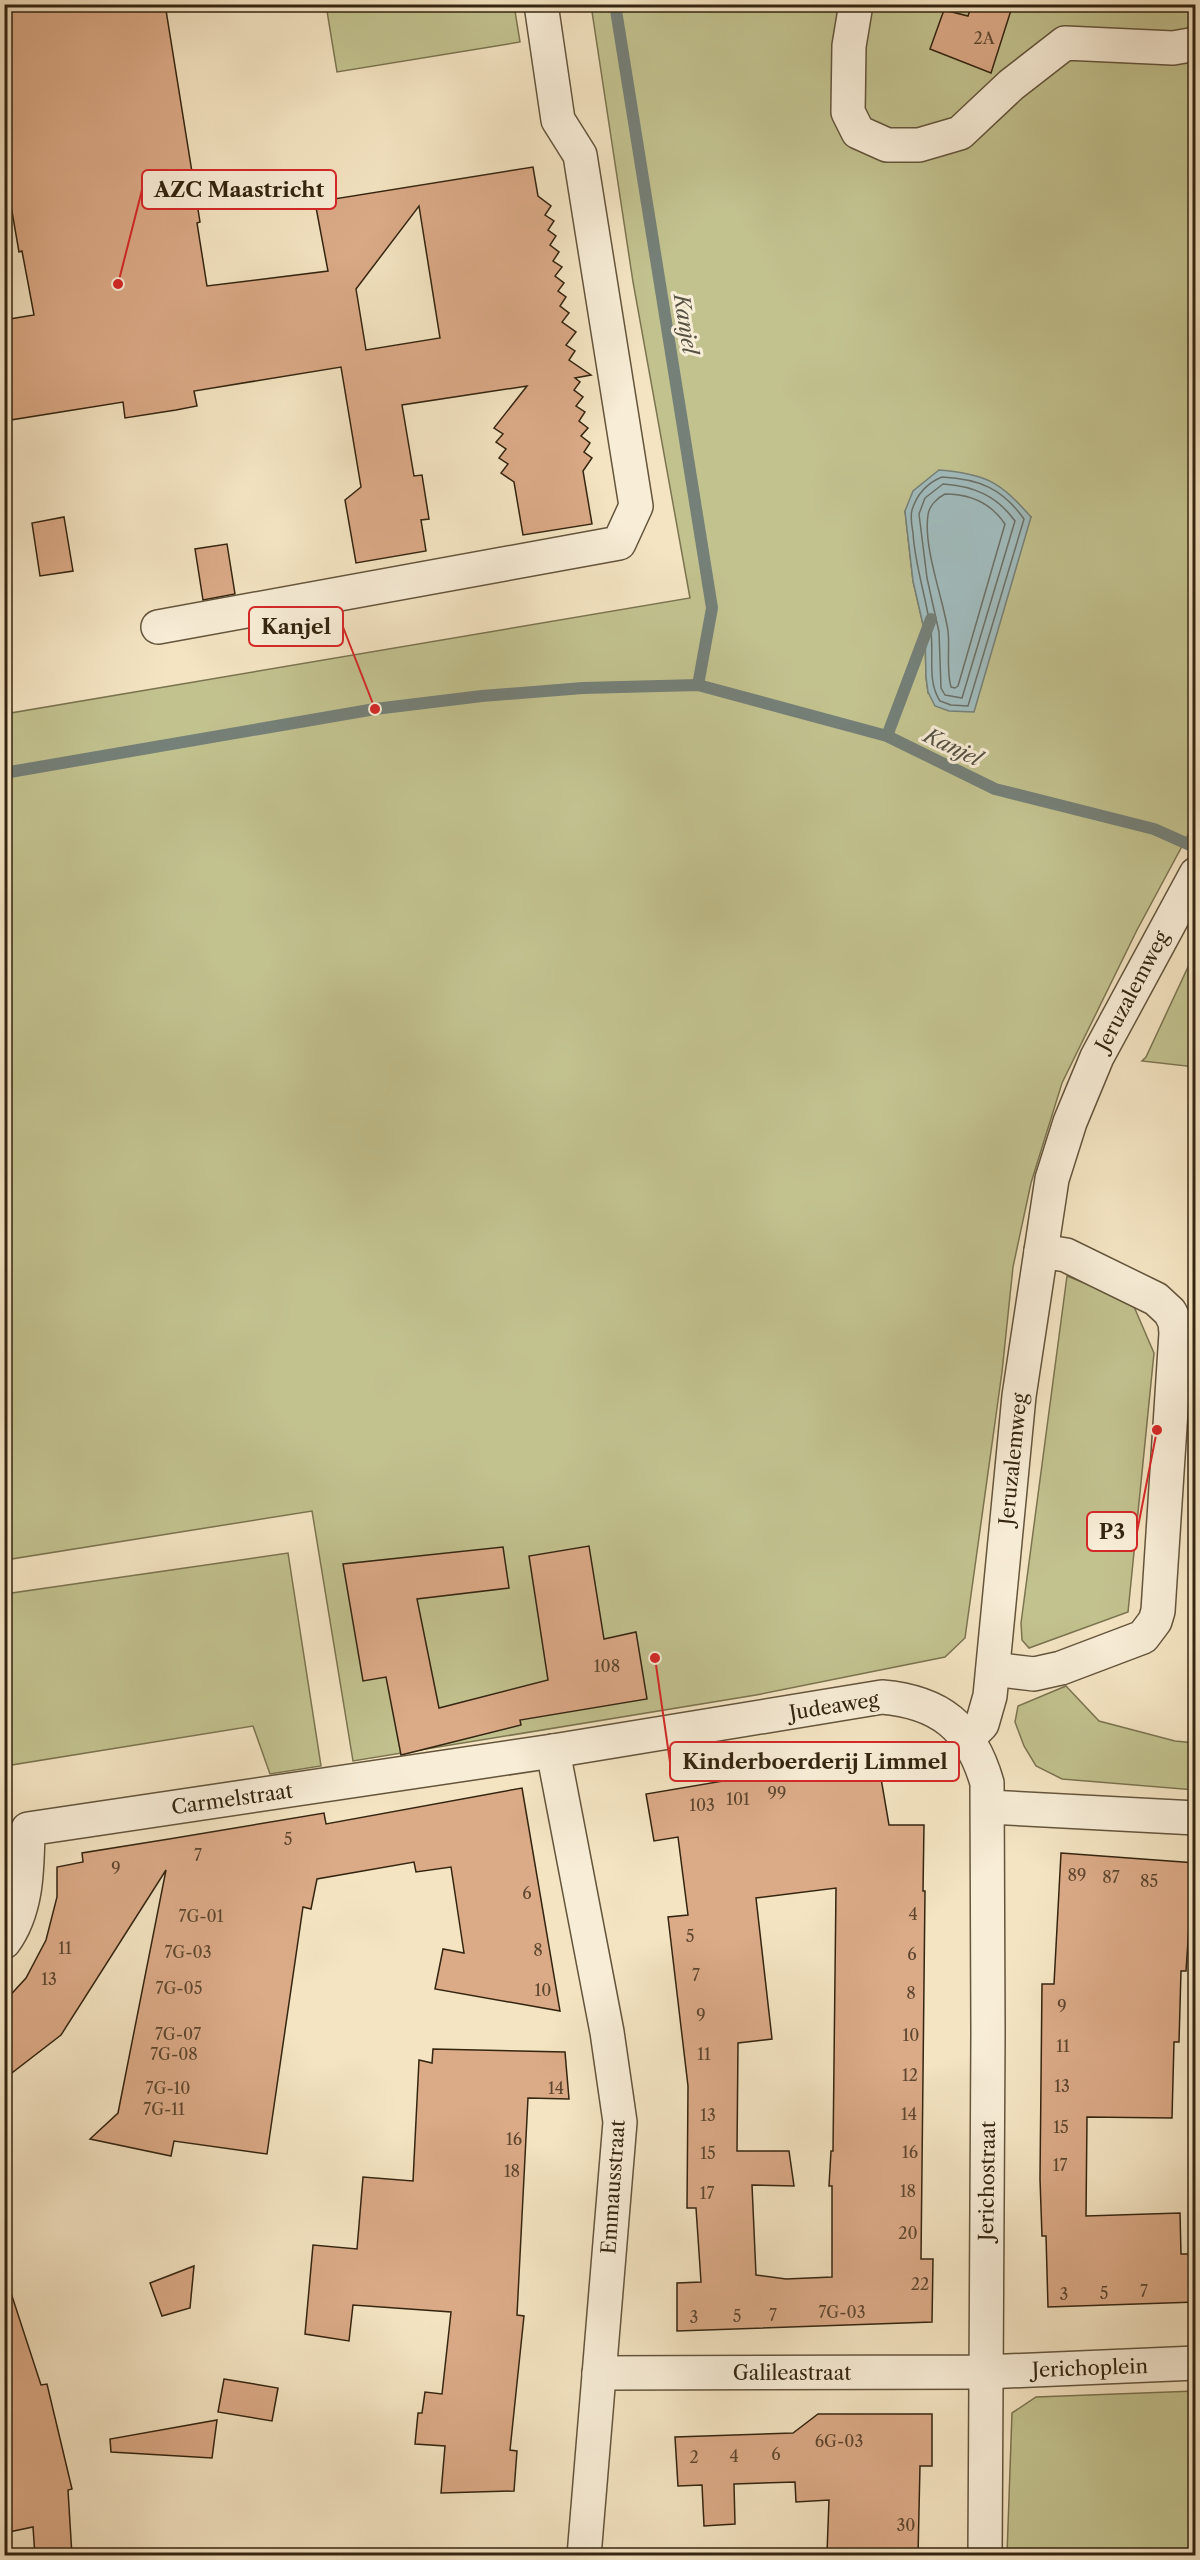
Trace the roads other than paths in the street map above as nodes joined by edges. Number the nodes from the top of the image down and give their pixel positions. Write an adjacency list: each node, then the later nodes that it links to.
1 (541, 4): 4 (street)
2 (856, 4): 3 (street)
3 (1196, 44)
4 (158, 627)
5 (1196, 874): 6 (street, Jeruzalemweg)
6 (1041, 1251): 7 (street, Jeruzalemweg); 7 (street)
7 (993, 1669): 8 (street, Jeruzalemweg)
8 (968, 1738): 9 (street, Judeaweg); 10 (street, Judeaweg)
9 (553, 1751): 12 (street, Carmelstraat); 15 (street, Emmausstraat)
10 (988, 1807): 11 (street); 14 (street, Jerichostraat)
11 (1196, 1818)
12 (4, 1942)
13 (1196, 2363): 14 (street, Jerichoplein)
14 (985, 2372): 15 (street, Galileastraat); 17 (street, Jerichostraat)
15 (599, 2373): 16 (street, Emmausstraat)
16 (584, 2556)
17 (985, 2556)

